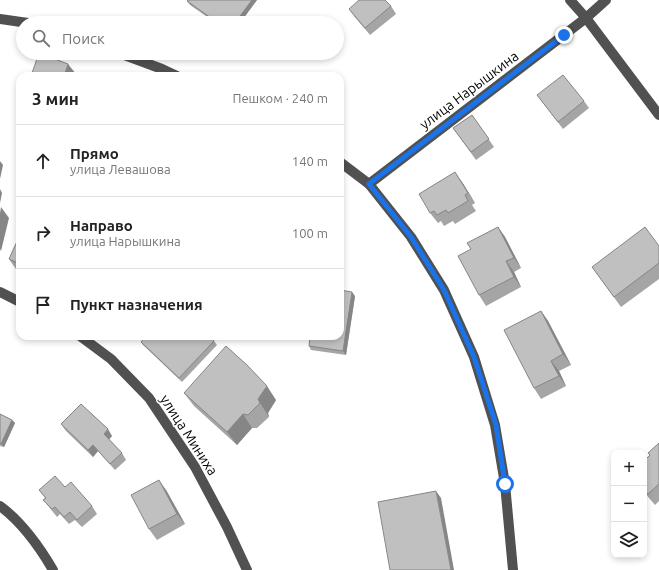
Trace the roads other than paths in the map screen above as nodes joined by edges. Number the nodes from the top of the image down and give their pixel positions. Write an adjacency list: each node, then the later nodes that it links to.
1 (570, 0): 3 (street)
2 (606, 0): 3 (street, улица Нарышкина)
3 (586, 18): 8 (street); 10 (street, улица Нарышкина)
4 (0, 19): 5 (street)
5 (16, 21)
6 (138, 60): 7 (street)
7 (168, 72)
8 (659, 115)
9 (344, 165): 10 (street)
10 (369, 184): 17 (street)
11 (0, 292): 12 (street)
12 (16, 300)
13 (85, 340): 16 (street, улица Миниха)
14 (0, 506): 15 (street)
15 (53, 570)
16 (247, 570)
17 (513, 570)

